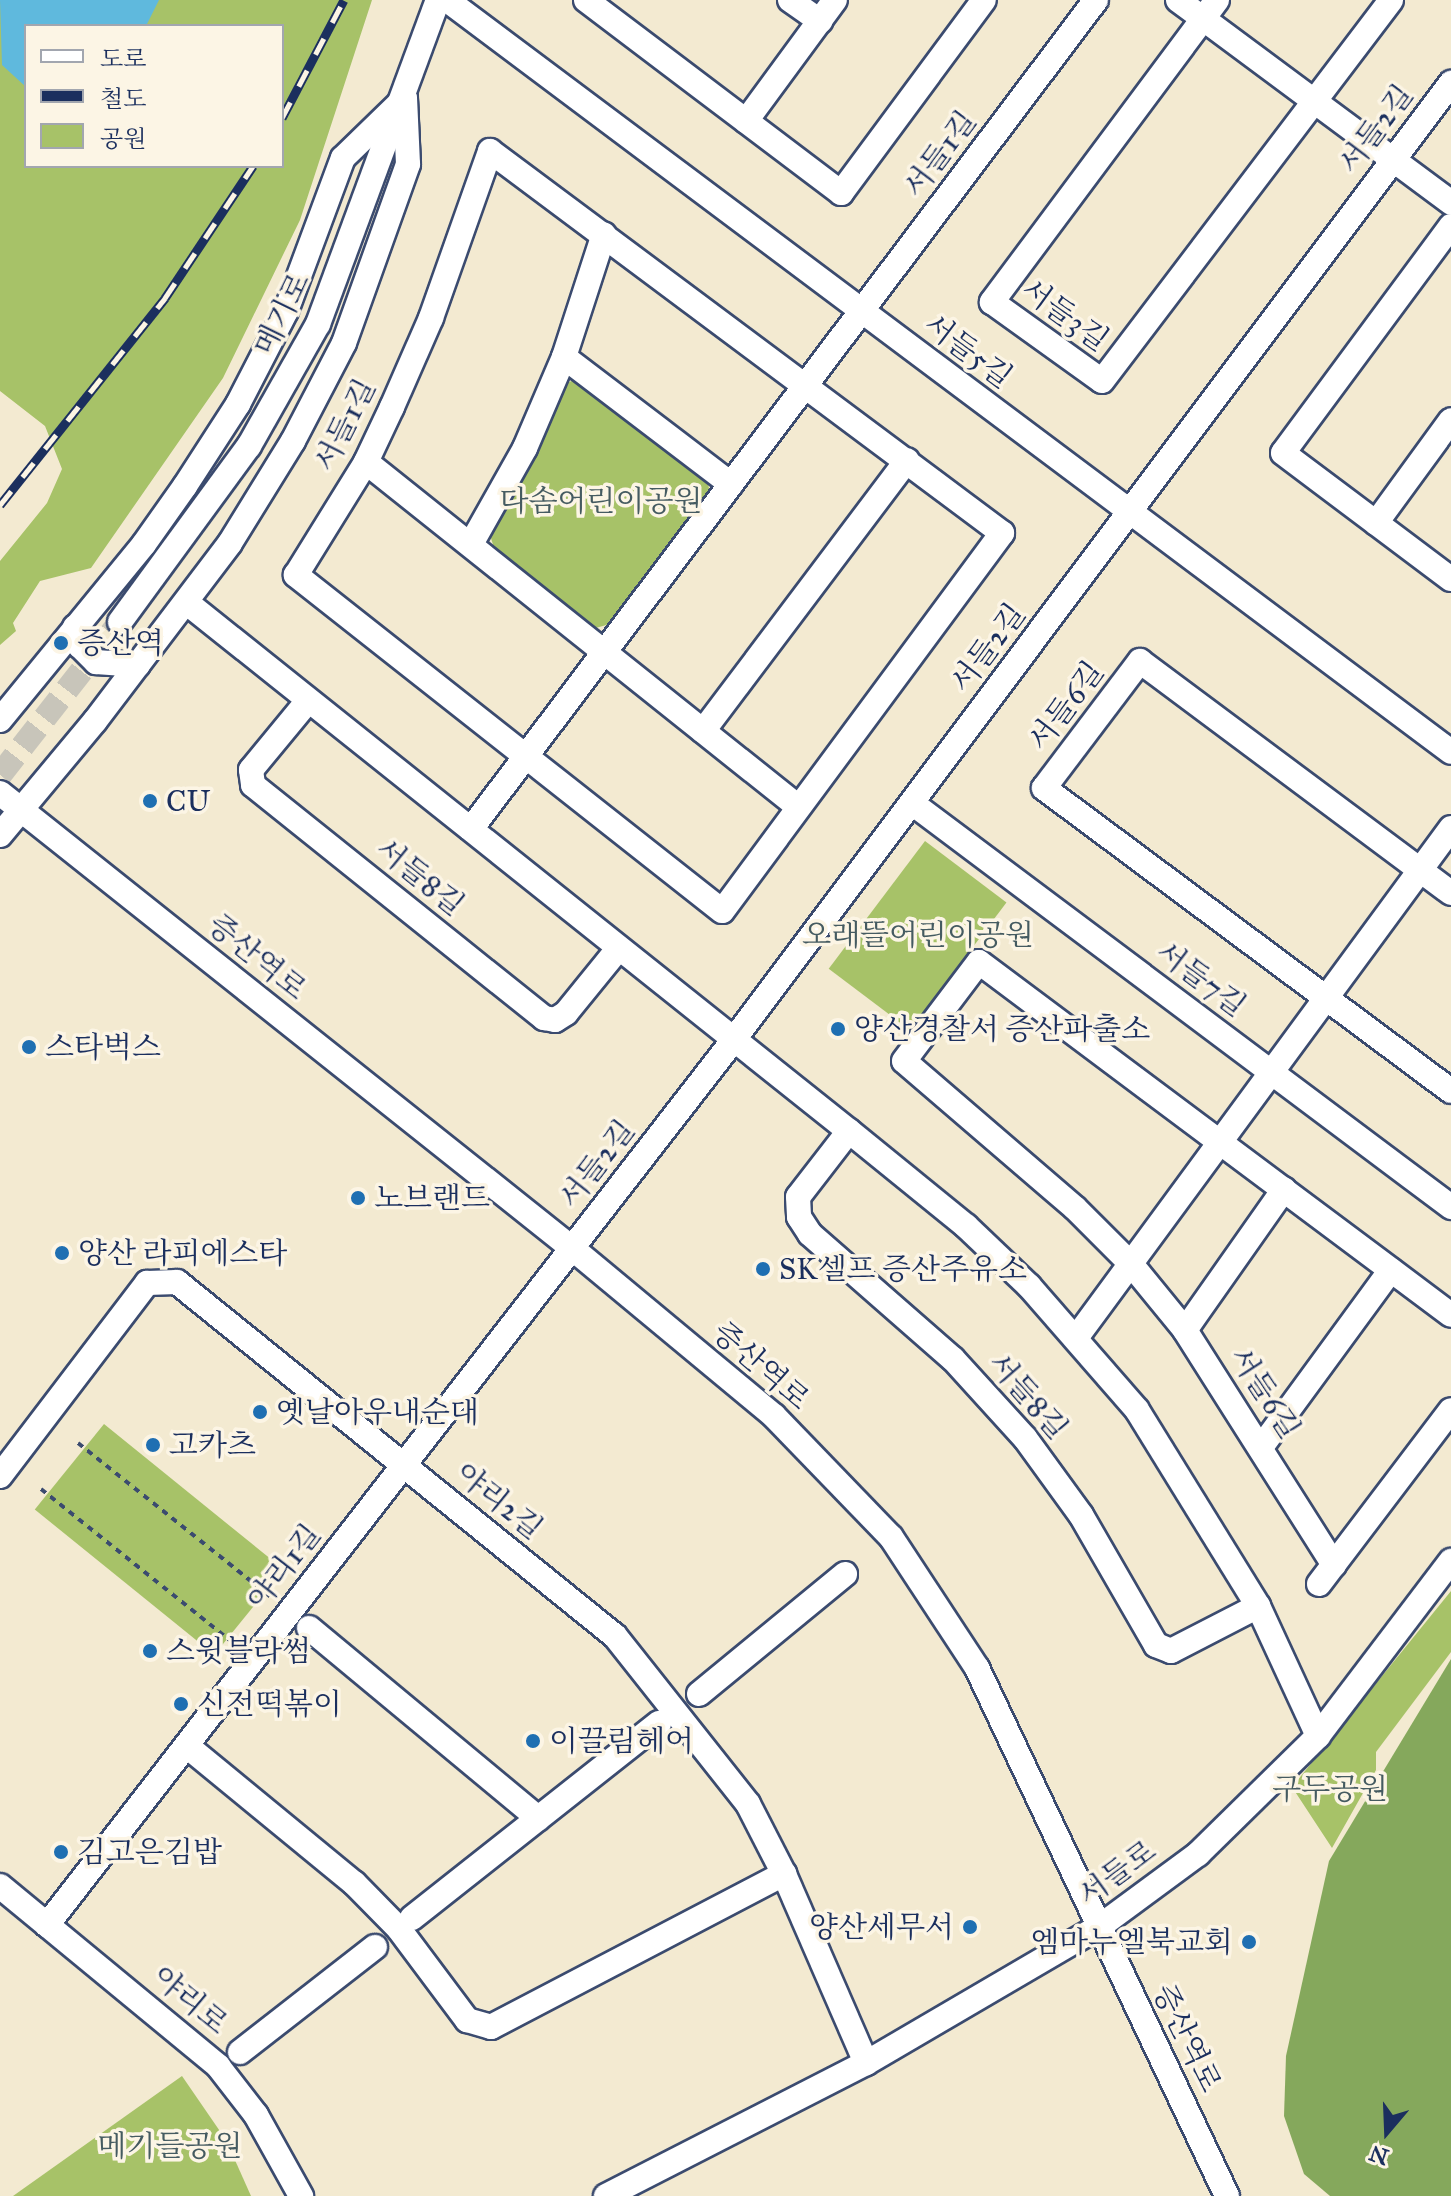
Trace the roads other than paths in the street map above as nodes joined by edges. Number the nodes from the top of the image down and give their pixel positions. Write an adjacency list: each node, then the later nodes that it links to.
1 (438, 0): 13 (street, 메기로)
2 (447, 0): 20 (street, 서들5길)
3 (586, 0): 15 (street)
4 (790, 0): 11 (street)
5 (835, 0): 11 (street)
6 (984, 0): 15 (street)
7 (1096, 0): 20 (street, 서들1길)
8 (1178, 0): 10 (street)
9 (1391, 0): 14 (street, 서들3길)
10 (1210, 9): 14 (street); 14 (street, 서들3길)
11 (820, 21): 15 (street)
12 (1451, 83): 16 (street, 서들2길)
13 (405, 98): 31 (street); 32 (street, 메기로); 33 (street)
14 (1313, 100): 16 (street)
15 (746, 121)
16 (1393, 160): 17 (street); 27 (street, 서들2길)
17 (1451, 203)
18 (1451, 226): 28 (street)
19 (604, 234): 21 (street); 22 (street, 서들1길); 25 (street, 서들1길)
20 (862, 312): 22 (street, 서들1길); 27 (street, 서들5길)
21 (564, 357): 26 (street); 29 (street)
22 (805, 384): 24 (street, 서들1길); 26 (street, 서들1길)
23 (1451, 420): 28 (street)
24 (907, 460): 38 (street); 43 (street, 서들1길)
25 (366, 462): 29 (street); 40 (street, 서들1길)
26 (731, 484): 34 (street, 서들1길)
27 (1131, 512): 39 (street, 서들5길); 42 (street, 서들2길)
28 (1376, 523): 30 (street)
29 (471, 544): 34 (street)
30 (1451, 579)
31 (186, 602): 35 (street); 36 (street)
32 (120, 622)
33 (75, 627): 35 (street); 37 (street)
34 (606, 652): 38 (street); 40 (street, 서들1길)
35 (138, 665): 44 (street)
36 (307, 702): 46 (street); 50 (street, 서들8길)
37 (0, 720)
38 (703, 731): 43 (street)
39 (1451, 752)
40 (527, 759): 43 (street, 서들1길); 46 (street, 서들1길)
41 (0, 793): 44 (street, 증산역로)
42 (912, 803): 52 (street, 서들2길); 53 (street, 서들7길)
43 (797, 806)
44 (21, 810): 47 (street); 59 (street, 증산역로)
45 (1451, 828): 48 (street)
46 (471, 829): 50 (street)
47 (0, 835)
48 (1420, 870): 49 (street, 서들6길); 51 (street); 51 (street, 서들6길)
49 (1451, 893)
50 (618, 949): 52 (street)
51 (1326, 998): 53 (street); 54 (street, 서들6길)
52 (732, 1042): 55 (street); 59 (street, 서들2길)
53 (1272, 1073): 56 (street); 58 (street, 서들7길)
54 (1451, 1091)
55 (849, 1131): 64 (street); 71 (street, 서들8길)
56 (1222, 1141): 57 (street, 서들6길); 60 (street); 60 (street, 서들6길)
57 (1284, 1189): 61 (street, 서들6길); 63 (street)
58 (1451, 1207)
59 (573, 1249): 67 (street, 야리1길); 82 (street, 증산역로)
60 (1131, 1264): 63 (street, 서들6길); 64 (street)
61 (1391, 1270): 62 (street, 서들6길); 66 (street)
62 (1451, 1315)
63 (1185, 1330): 66 (street, 서들6길)
64 (1076, 1338): 71 (street)
65 (1451, 1410): 66 (street, 서들6길)
66 (1262, 1446)
67 (405, 1465): 68 (street, 야리2길); 76 (street, 야리1길); 78 (street, 야리2길)
68 (0, 1476)
69 (1451, 1561): 75 (street, 서들로)
70 (845, 1574): 73 (street)
71 (1258, 1606): 75 (street)
72 (309, 1628): 77 (street)
73 (699, 1694)
74 (659, 1723): 77 (street)
75 (1318, 1736): 82 (street, 서들로)
76 (187, 1746): 78 (street); 81 (street, 야리1길)
77 (538, 1818): 80 (street)
78 (784, 1874): 85 (street, 야리2길)
79 (0, 1886): 81 (street, 야리로)
80 (412, 1918)
81 (47, 1925): 86 (street, 야리로)
82 (1099, 1927): 85 (street, 서들로); 88 (street, 증산역로)
83 (375, 1947): 84 (street)
84 (240, 2052)
85 (866, 2063): 87 (street, 서들로)
86 (301, 2196)
87 (606, 2196)
88 (1227, 2196)

